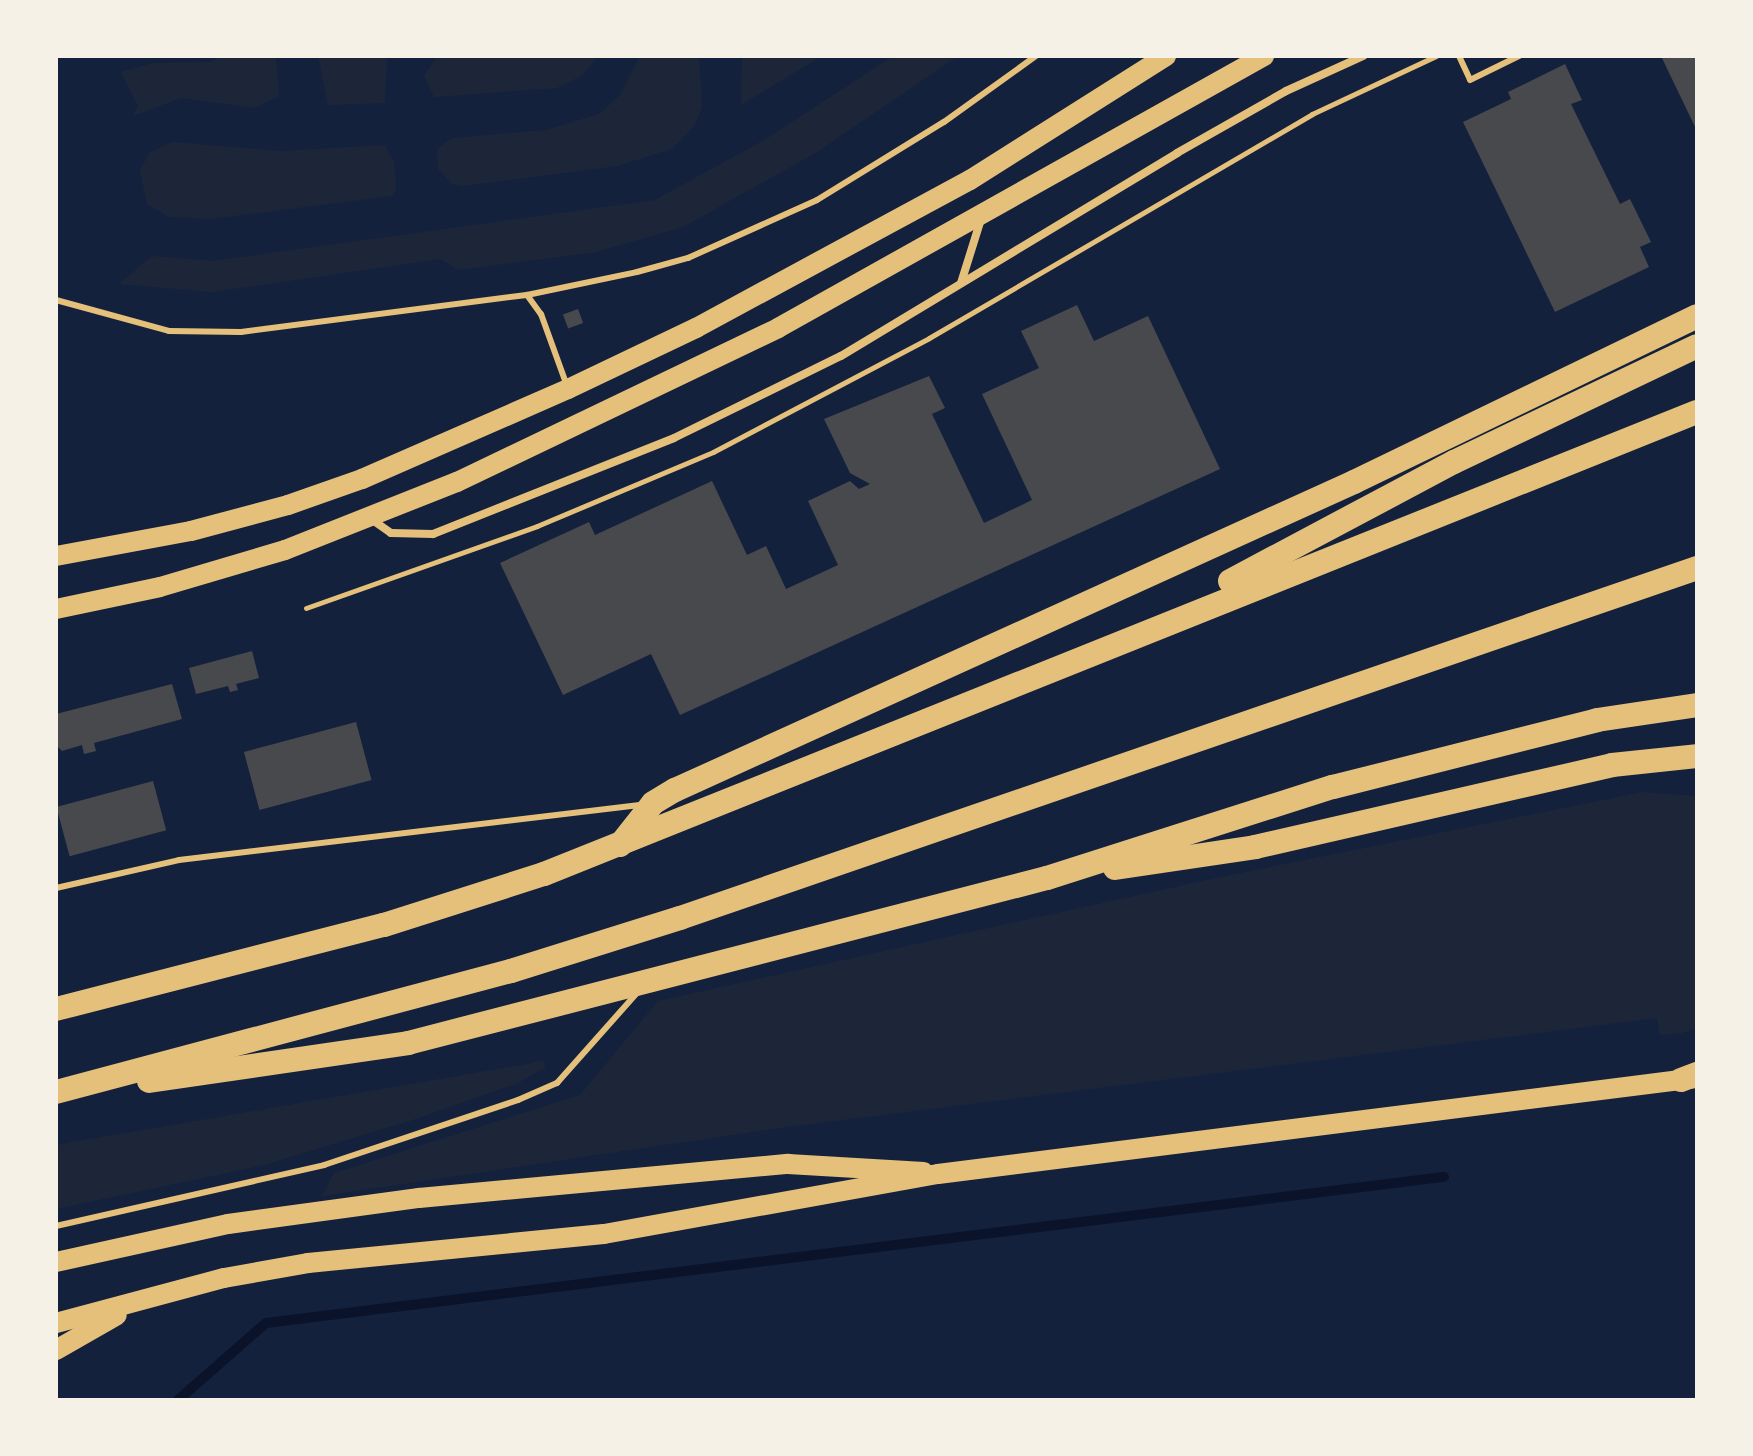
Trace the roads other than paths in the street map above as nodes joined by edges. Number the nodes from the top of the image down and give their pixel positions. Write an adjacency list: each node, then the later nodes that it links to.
1 (1036, 56): 9 (lane)
2 (1166, 56): 13 (main road)
3 (1264, 56): 7 (main road)
4 (1363, 56): 8 (street)
5 (1459, 56): 6 (lane)
6 (1519, 56)
7 (981, 219): 8 (street); 15 (main road)
8 (961, 283): 15 (street)
9 (527, 295): 10 (lane); 13 (lane)
10 (56, 300)
11 (1697, 316): 22 (highway)
12 (1697, 346): 19 (highway)
13 (568, 389): 16 (main road)
14 (1697, 412): 19 (highway)
15 (368, 517): 18 (main road)
16 (56, 556)
17 (1697, 568): 29 (highway)
18 (56, 612)
19 (1118, 640): 23 (highway)
20 (1697, 705): 24 (highway)
21 (1697, 756): 24 (highway)
22 (653, 803): 23 (highway); 25 (lane)
23 (619, 847): 27 (highway)
24 (1047, 878): 26 (highway)
25 (56, 888)
26 (647, 981): 29 (highway); 31 (lane)
27 (56, 1009)
28 (1692, 1078): 30 (main road)
29 (56, 1093)
30 (938, 1174): 32 (main road); 33 (main road)
31 (56, 1226)
32 (56, 1262)
33 (168, 1292): 34 (main road); 35 (main road)
34 (56, 1323)
35 (56, 1350)

